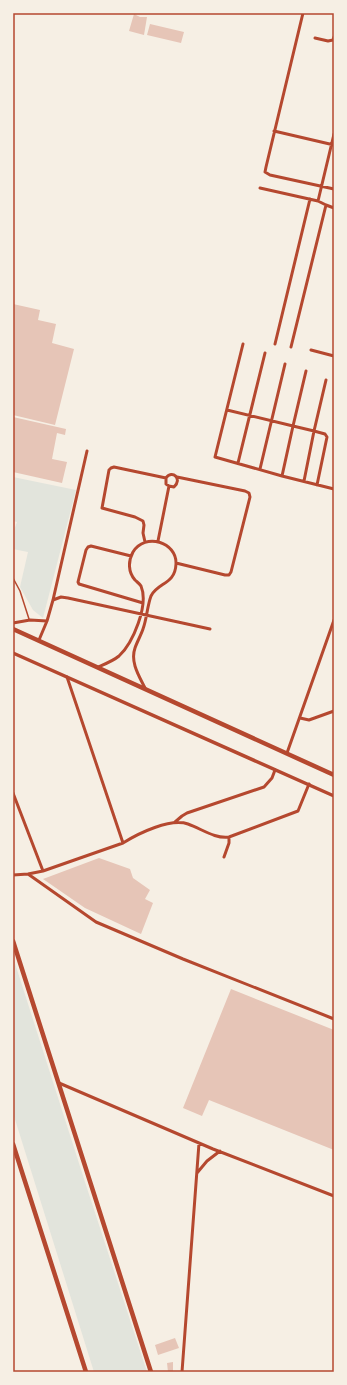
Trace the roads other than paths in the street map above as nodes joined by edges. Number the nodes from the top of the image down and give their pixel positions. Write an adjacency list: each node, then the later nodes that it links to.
1 (303, 13): 4 (street)
2 (334, 37): 3 (street)
3 (315, 38)
4 (274, 131): 6 (street); 7 (street)
5 (334, 134): 6 (street)
6 (333, 144): 7 (street)
7 (321, 186): 9 (street); 11 (street)
8 (260, 188): 10 (street)
9 (334, 189)
10 (310, 198): 11 (street); 15 (street)
11 (318, 201): 12 (street)
12 (326, 205): 13 (street); 16 (street)
13 (334, 208)
14 (243, 344): 23 (street)
15 (275, 344)
16 (291, 347)
17 (311, 350): 19 (street)
18 (265, 353): 24 (street)
19 (334, 356)
20 (285, 364): 25 (street)
21 (306, 370): 26 (street)
22 (326, 380): 27 (street)
23 (227, 410): 24 (street); 29 (street)
24 (249, 416): 25 (street); 29 (street)
25 (272, 421): 26 (street); 30 (street)
26 (293, 426): 27 (street); 31 (street)
27 (314, 431): 34 (street); 35 (street)
28 (87, 450): 43 (street)
29 (238, 463): 30 (street)
30 (260, 469): 31 (street)
31 (282, 476): 34 (street)
32 (178, 479): 33 (street); 36 (street); 41 (street)
33 (165, 480): 36 (street); 39 (street)
34 (304, 481): 35 (street)
35 (317, 485): 37 (street)
36 (170, 487): 38 (street)
37 (334, 489)
38 (158, 541): 39 (street); 41 (street)
39 (145, 542): 40 (street)
40 (131, 556): 44 (street); 44 (street)
41 (176, 563): 46 (street)
42 (13, 578): 47 (lane)
43 (53, 600): 45 (street); 49 (street)
44 (143, 604): 45 (street)
45 (140, 614): 46 (street); 55 (street)
46 (146, 615): 52 (street); 57 (street)
47 (30, 620): 49 (street); 50 (street)
48 (334, 620): 59 (street)
49 (47, 621): 53 (street)
50 (13, 623)
51 (13, 629): 53 (main road)
52 (210, 629)
53 (39, 640): 55 (main road)
54 (13, 653): 56 (street)
55 (97, 667): 57 (main road)
56 (67, 677): 61 (street); 68 (street)
57 (145, 688): 60 (main road)
58 (334, 711): 59 (street)
59 (300, 718): 60 (street)
60 (288, 753): 62 (main road)
61 (275, 770): 63 (street); 66 (street)
62 (334, 774)
63 (309, 784): 65 (street); 67 (street)
64 (13, 794): 70 (street)
65 (334, 796)
66 (175, 822): 67 (street); 68 (street)
67 (229, 837): 69 (street)
68 (123, 843): 70 (street)
69 (224, 857)
70 (43, 871): 71 (street)
71 (28, 874): 72 (street); 74 (street)
72 (14, 876)
73 (13, 941): 75 (main road)
74 (334, 1020)
75 (59, 1083): 76 (street); 82 (main road)
76 (199, 1142): 78 (street); 79 (street)
77 (13, 1144): 81 (main road)
78 (220, 1151): 79 (street); 80 (street)
79 (197, 1174): 83 (street)
80 (334, 1196)
81 (86, 1372)
82 (151, 1372)
83 (182, 1372)

